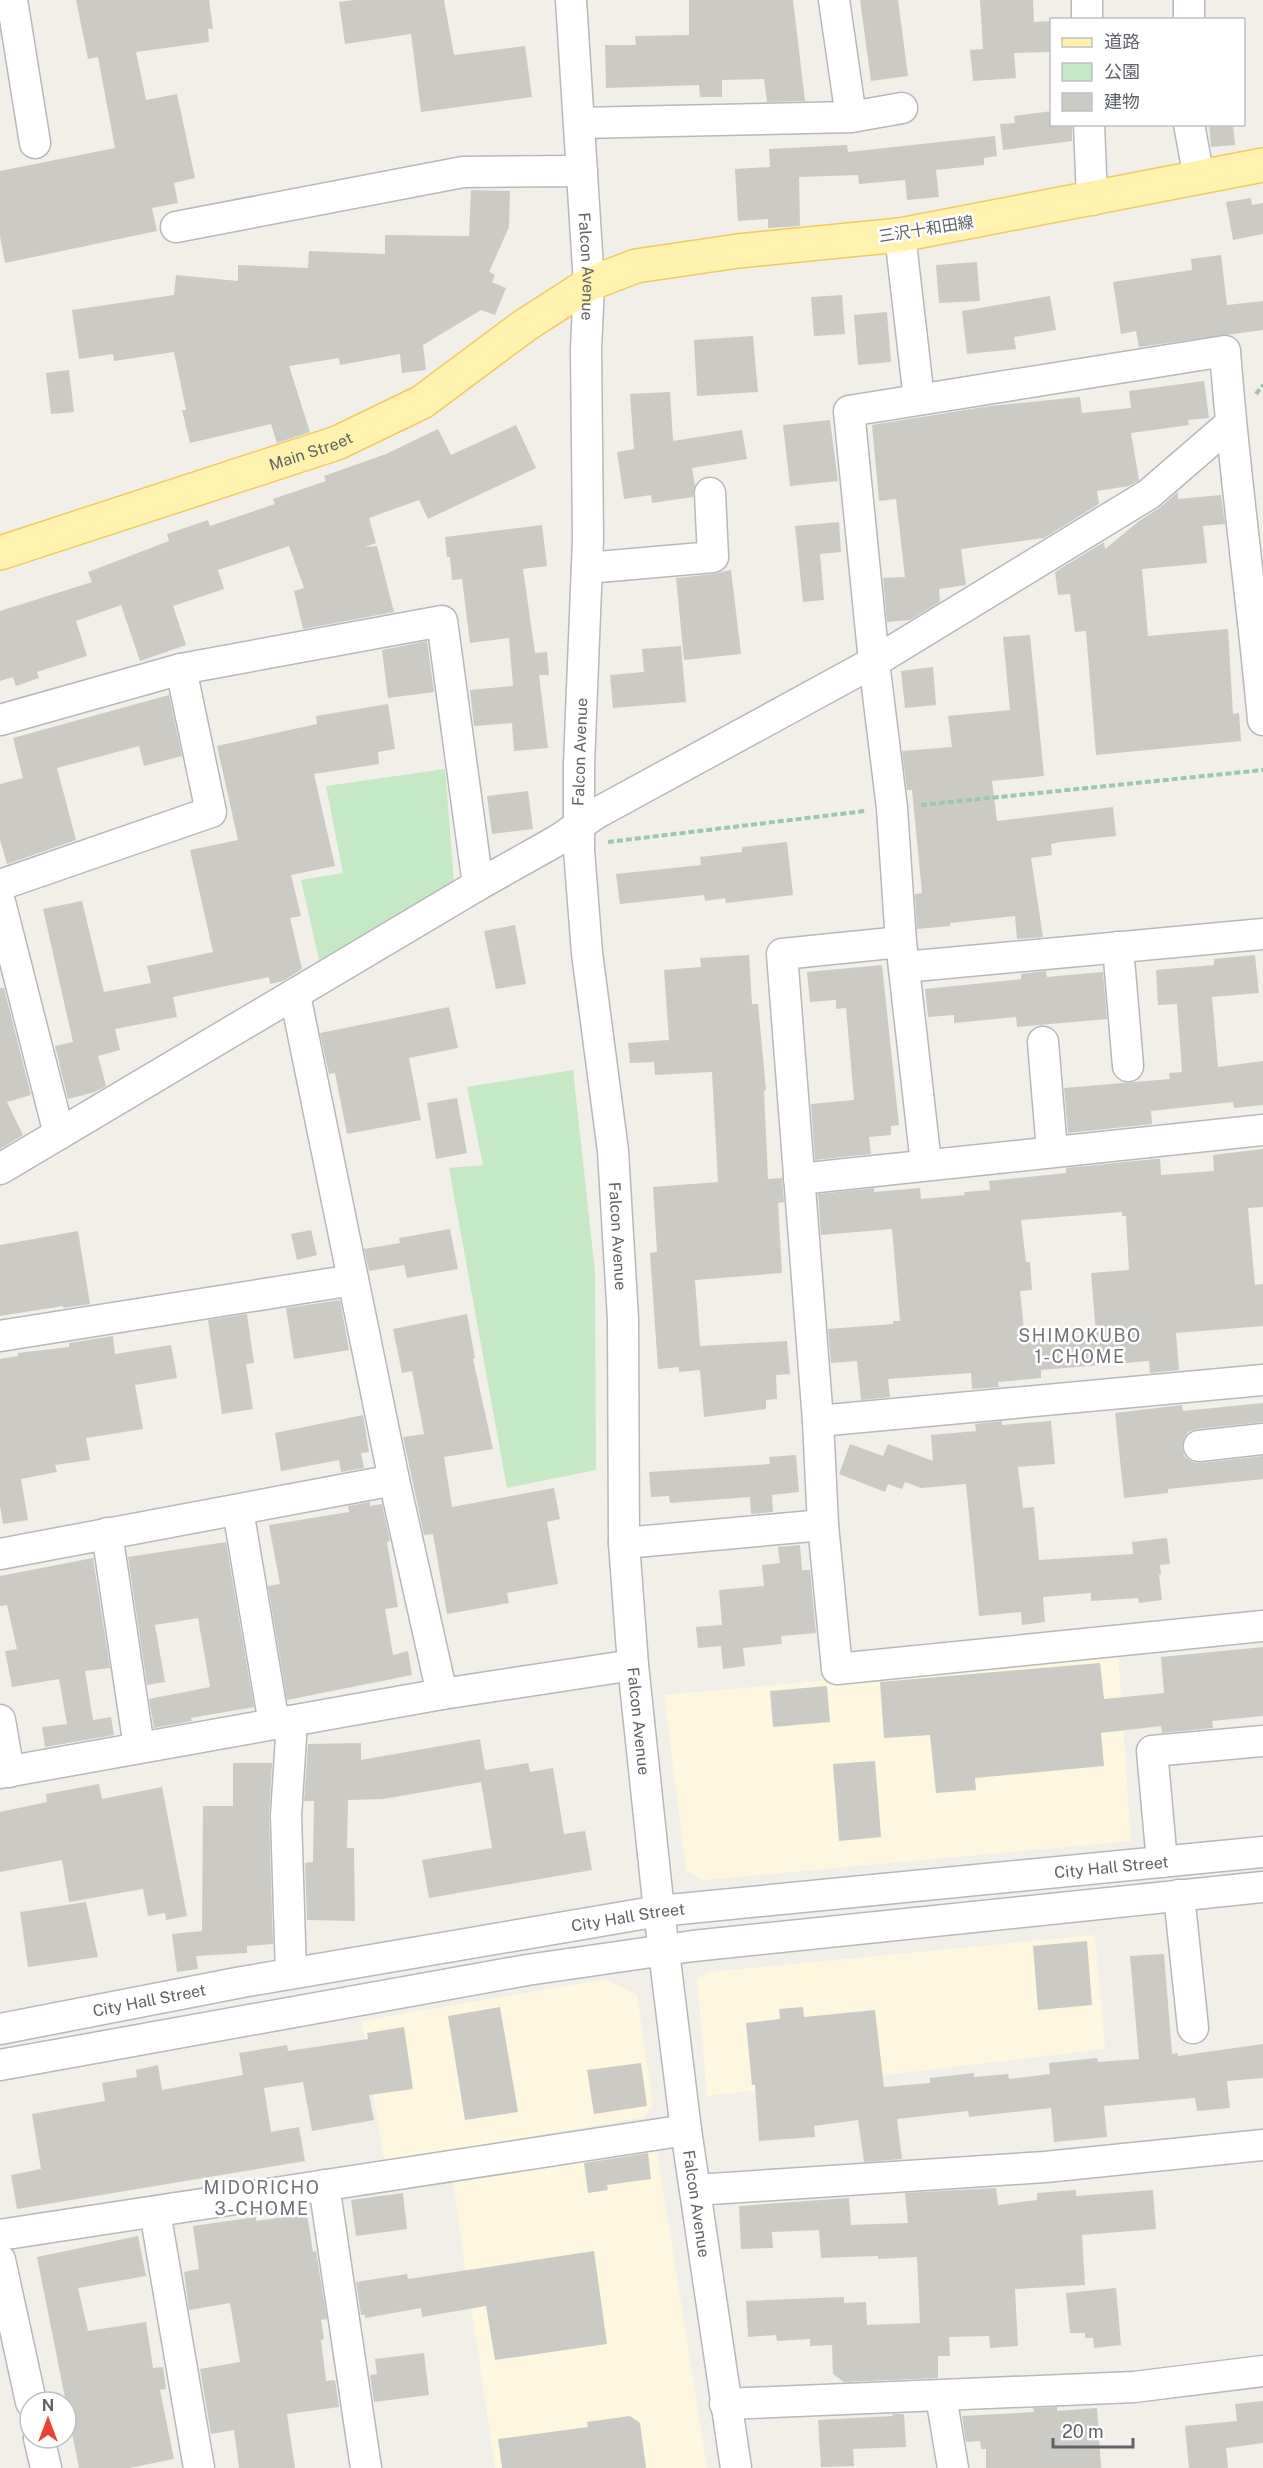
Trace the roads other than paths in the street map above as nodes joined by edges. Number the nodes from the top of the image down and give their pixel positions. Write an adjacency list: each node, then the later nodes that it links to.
1 (12, 0): 13 (street)
2 (571, 0): 10 (street, Falcon Avenue)
3 (834, 0): 9 (street)
4 (1087, 0): 6 (street)
5 (1189, 0): 7 (street)
6 (1087, 18)
7 (1189, 18)
8 (903, 108): 9 (street)
9 (851, 117): 10 (street)
10 (579, 123): 15 (street, Falcon Avenue)
11 (1089, 126): 17 (street)
12 (1189, 126): 16 (street)
13 (35, 143)
14 (1263, 165): 16 (main road, 三沢十和田線)
15 (582, 171): 18 (street); 20 (street, Falcon Avenue)
16 (1198, 178): 17 (main road, 三沢十和田線)
17 (1092, 200): 19 (main road, 三沢十和田線)
18 (176, 228)
19 (900, 235): 20 (main road, 三沢十和田線); 21 (street)
20 (589, 284): 24 (main road, Main Street); 25 (street, Falcon Avenue)
21 (919, 399): 22 (street); 27 (street)
22 (1230, 424): 26 (street); 27 (street)
23 (710, 494): 25 (street)
24 (0, 553)
25 (587, 568): 31 (street, Falcon Avenue)
26 (1259, 625): 30 (street)
27 (874, 662): 31 (street); 37 (street)
28 (181, 669): 29 (street); 32 (street); 33 (street)
29 (0, 720)
30 (1263, 720)
31 (588, 835): 33 (street); 57 (street, Falcon Avenue)
32 (0, 885)
33 (478, 885): 38 (street)
34 (0, 902): 42 (street)
35 (1263, 934): 36 (street)
36 (1118, 947): 37 (street); 40 (street)
37 (902, 954): 44 (street); 46 (street)
38 (295, 995): 42 (street); 47 (street)
39 (1043, 1042): 43 (street)
40 (1128, 1066)
41 (1263, 1130): 43 (street)
42 (59, 1134): 45 (street)
43 (1052, 1151): 44 (street)
44 (927, 1164): 46 (street)
45 (0, 1169)
46 (799, 1179): 50 (street)
47 (353, 1280): 48 (street); 53 (street)
48 (0, 1335)
49 (1263, 1380): 50 (street)
50 (818, 1421): 55 (street)
51 (1263, 1439): 52 (street)
52 (1199, 1446)
53 (394, 1480): 54 (street); 61 (street)
54 (238, 1510): 56 (street); 63 (street)
55 (823, 1525): 57 (street); 59 (street)
56 (107, 1533): 58 (street); 65 (street)
57 (624, 1543): 60 (street, Falcon Avenue)
58 (0, 1554)
59 (1263, 1626)
60 (633, 1665): 61 (street); 71 (street, Falcon Avenue)
61 (442, 1694): 63 (street)
62 (0, 1720): 66 (street)
63 (283, 1723): 65 (street); 73 (street)
64 (1263, 1741): 68 (street)
65 (139, 1747): 66 (street)
66 (4, 1773)
67 (1263, 1852): 68 (street, City Hall Street)
68 (1162, 1862): 71 (street, City Hall Street)
69 (1263, 1887): 70 (street)
70 (1179, 1895): 72 (street); 74 (street)
71 (659, 1911): 72 (street, Falcon Avenue); 73 (street, City Hall Street)
72 (666, 1950): 76 (street); 77 (street, Falcon Avenue)
73 (291, 1973): 75 (street, City Hall Street)
74 (1194, 2028)
75 (0, 2029)
76 (0, 2065)
77 (686, 2130): 79 (street); 80 (street, Falcon Avenue)
78 (1263, 2145): 80 (street)
79 (324, 2185): 81 (street); 91 (street)
80 (695, 2190): 87 (street, Falcon Avenue)
81 (155, 2212): 82 (street); 90 (street)
82 (0, 2235)
83 (0, 2260): 85 (street)
84 (1263, 2371): 86 (street)
85 (28, 2390)
86 (941, 2396): 87 (street); 93 (street)
87 (725, 2404): 92 (street, Falcon Avenue)
88 (42, 2450): 89 (street)
89 (46, 2468)
90 (199, 2468)
91 (366, 2468)
92 (736, 2468)
93 (953, 2468)

